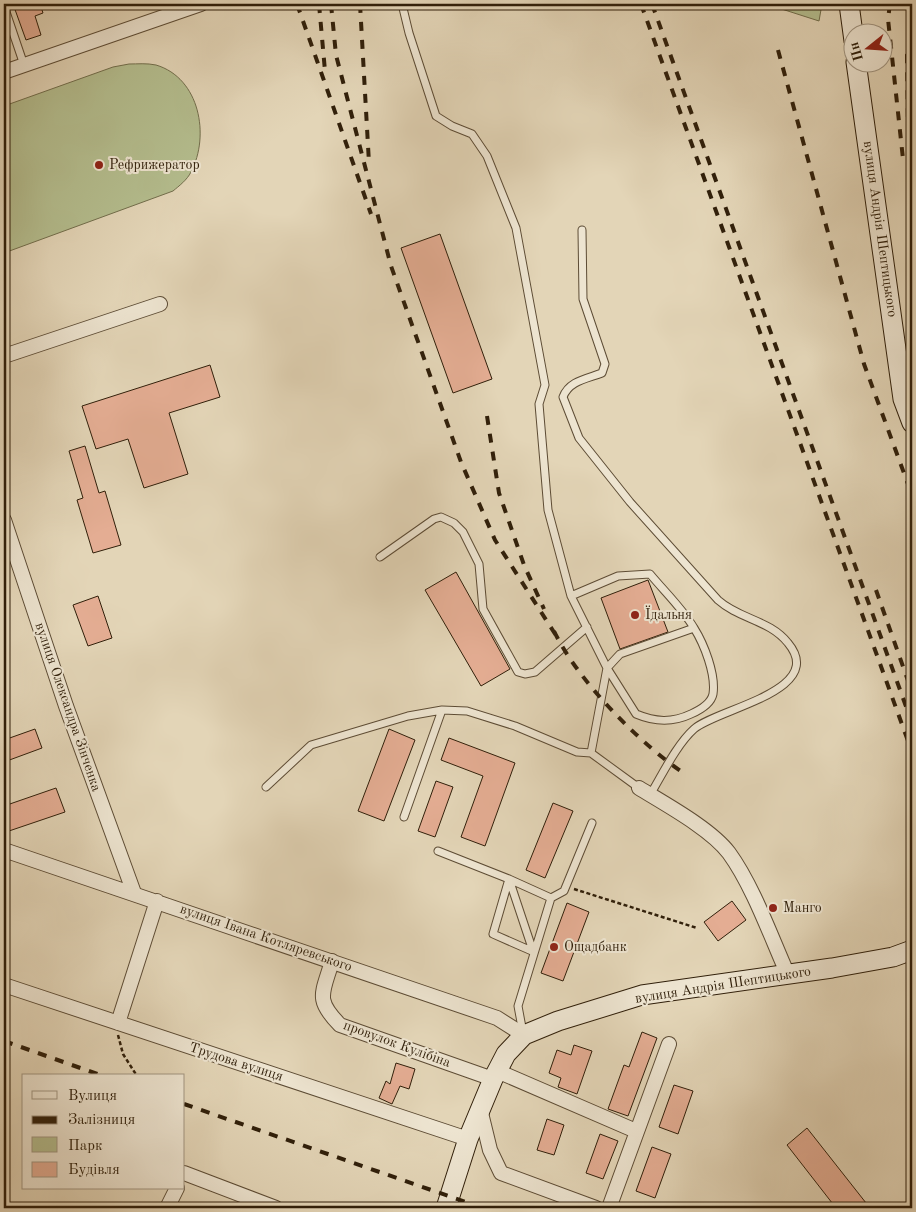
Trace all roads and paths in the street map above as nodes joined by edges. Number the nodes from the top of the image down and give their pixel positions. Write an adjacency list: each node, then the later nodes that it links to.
1 (201, 4): 6 (street)
2 (402, 4): 15 (lane)
3 (849, 4): 5 (main road)
4 (4, 6): 6 (lane)
5 (851, 22)
6 (24, 65): 7 (street)
7 (4, 72)
8 (857, 72): 12 (main road, вулиця Андрія Шептицького)
9 (582, 230): 22 (lane)
10 (160, 304): 11 (street)
11 (4, 356)
12 (912, 423)
13 (4, 520): 29 (street, вулиця Олександра Зінченка)
14 (380, 557): 16 (lane)
15 (571, 596): 16 (lane); 17 (lane)
16 (586, 627): 18 (lane)
17 (694, 628): 18 (lane); 18 (lane)
18 (607, 668): 20 (lane)
19 (442, 710): 20 (lane); 21 (lane); 23 (lane)
20 (591, 753): 22 (lane)
21 (266, 787)
22 (644, 791): 36 (street)
23 (404, 817)
24 (592, 823): 28 (lane)
25 (4, 850): 29 (street, вулиця Івана Котляревського)
26 (438, 851): 27 (lane)
27 (509, 879): 30 (lane); 34 (lane); 34 (lane)
28 (566, 886): 30 (lane); 32 (path)
29 (134, 893): 31 (street, вулиця Івана Котляревського)
30 (551, 898): 34 (lane)
31 (157, 901): 35 (street, вулиця Івана Котляревського); 38 (street)
32 (697, 928)
33 (912, 950): 36 (main road, вулиця Андрія Шептицького)
34 (534, 952): 39 (lane)
35 (332, 961): 39 (street, вулиця Івана Котляревського); 42 (street, провулок Кулібіна)
36 (788, 975): 39 (main road, вулиця Андрія Шептицького)
37 (4, 985): 38 (street, Трудова вулиця)
38 (118, 1023): 41 (path); 45 (street, Трудова вулиця)
39 (524, 1036): 42 (main road, вулиця Андрія Шептицького)
40 (669, 1044): 44 (street)
41 (136, 1074)
42 (495, 1075): 43 (main road, вулиця Андрія Шептицького); 44 (street)
43 (480, 1109): 45 (main road, вулиця Андрія Шептицького); 51 (street)
44 (636, 1131): 52 (street)
45 (468, 1139): 50 (main road, вулиця Андрія Шептицького)
46 (185, 1173): 49 (street)
47 (175, 1190): 48 (street)
48 (167, 1208)
49 (276, 1208)
50 (446, 1208)
51 (596, 1208)
52 (609, 1208)

